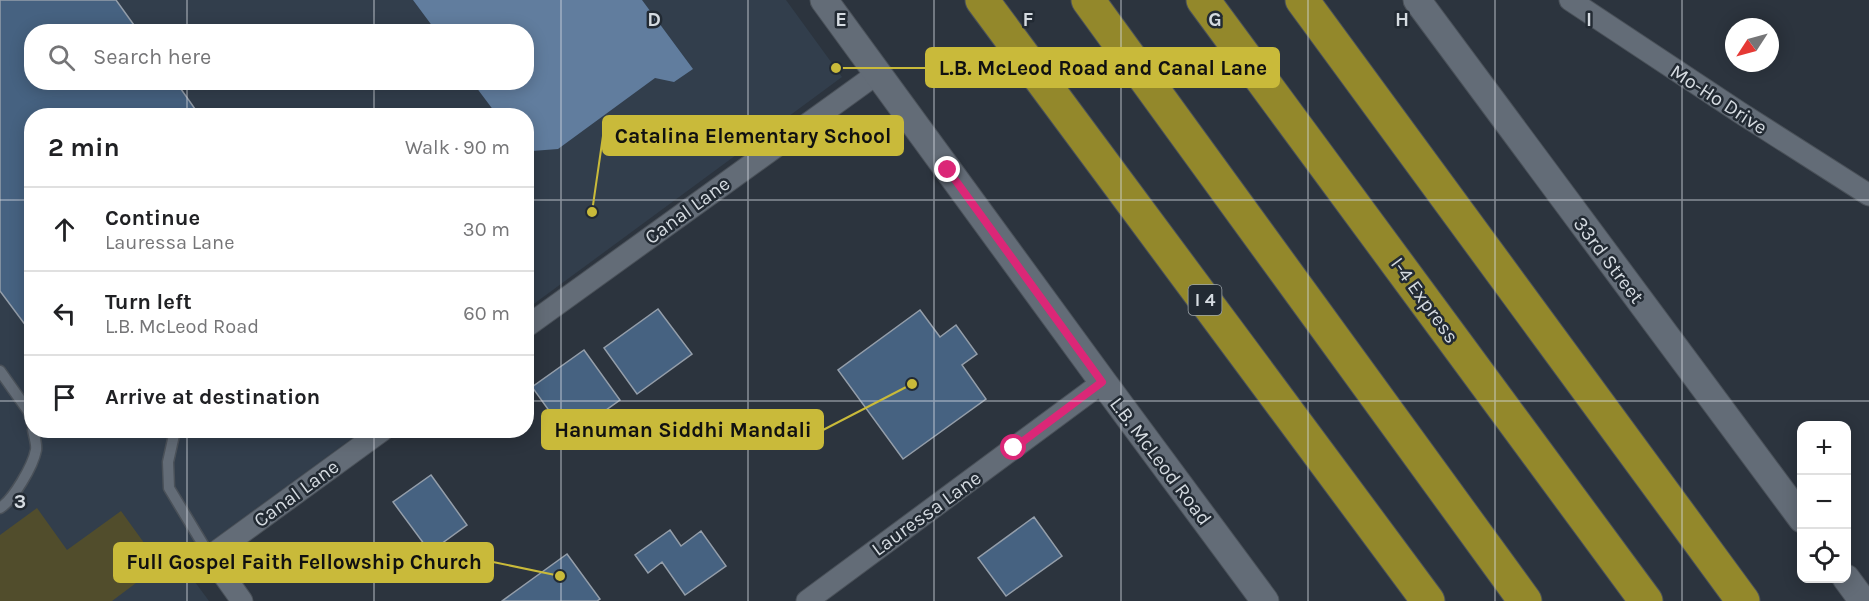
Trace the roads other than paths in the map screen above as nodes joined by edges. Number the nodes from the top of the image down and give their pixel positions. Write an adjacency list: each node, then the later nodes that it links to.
1 (824, 0): 8 (street, L.B. McLeod Road)
2 (982, 0): 24 (highway, I 4)
3 (1088, 0): 25 (highway)
4 (1203, 0): 26 (highway, I-4 Express)
5 (1302, 0): 27 (highway)
6 (1416, 0): 18 (street, 33rd Street)
7 (1570, 0): 9 (street, Mo-Ho Drive)
8 (878, 73): 10 (street, Canal Lane); 12 (street, L.B. McLeod Road)
9 (1869, 195)
10 (534, 321)
11 (0, 371): 13 (lane)
12 (1102, 382): 22 (street, Lauressa Lane); 23 (street, L.B. McLeod Road)
13 (24, 405)
14 (34, 438): 17 (lane)
15 (173, 438): 19 (lane)
16 (372, 438): 19 (street, Canal Lane)
17 (0, 508)
18 (1797, 512)
19 (210, 556): 21 (street)
20 (1849, 583): 28 (street)
21 (242, 601)
22 (807, 601)
23 (1265, 601)
24 (1428, 601)
25 (1525, 601)
26 (1646, 601)
27 (1743, 601)
28 (1863, 601)

